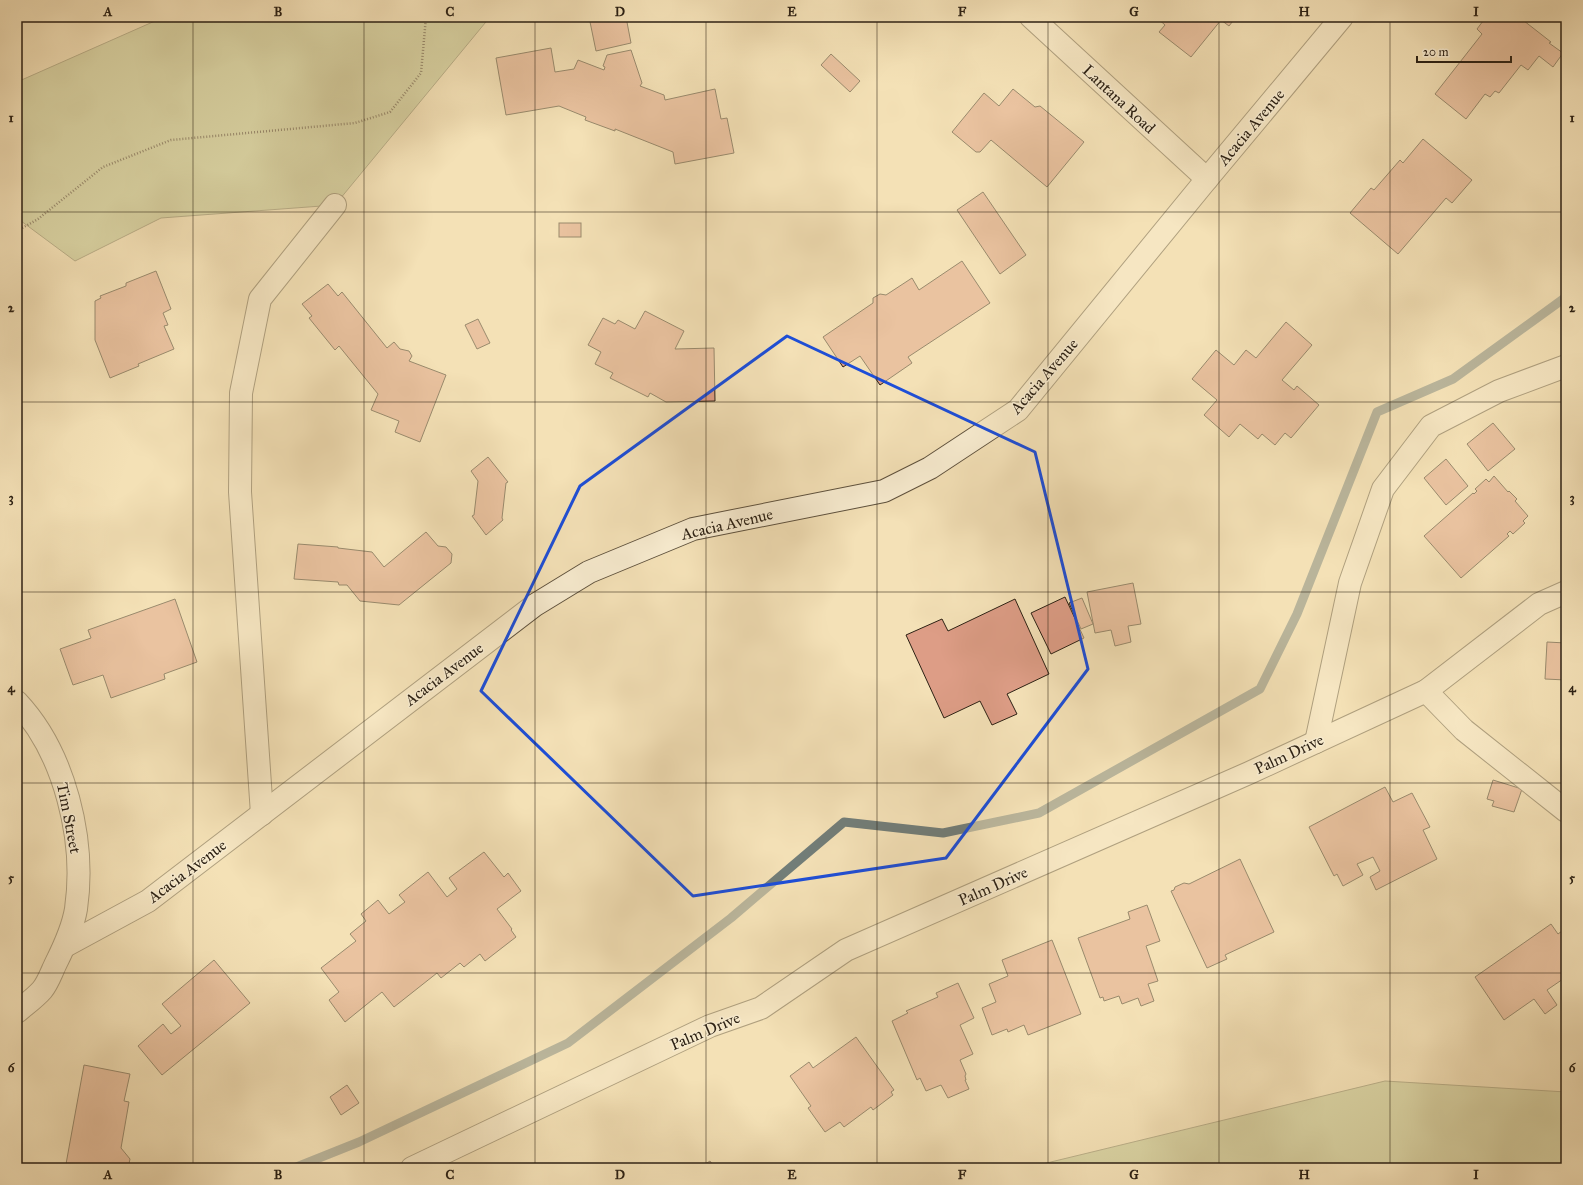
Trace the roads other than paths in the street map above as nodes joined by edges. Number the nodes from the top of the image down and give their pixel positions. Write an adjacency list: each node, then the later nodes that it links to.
1 (1032, 17): 3 (street, Lantana Road)
2 (1342, 17): 3 (street, Acacia Avenue)
3 (1206, 179): 11 (street, Acacia Avenue)
4 (335, 205): 11 (street)
5 (1566, 366): 9 (street)
6 (1566, 592): 7 (street, Palm Drive)
7 (1426, 691): 9 (street, Palm Drive); 10 (street)
8 (17, 702): 12 (street, Tim Street)
9 (1316, 742): 14 (street, Palm Drive)
10 (1566, 811)
11 (262, 814): 12 (street, Acacia Avenue)
12 (65, 946): 13 (street)
13 (17, 1012)
14 (412, 1168)

